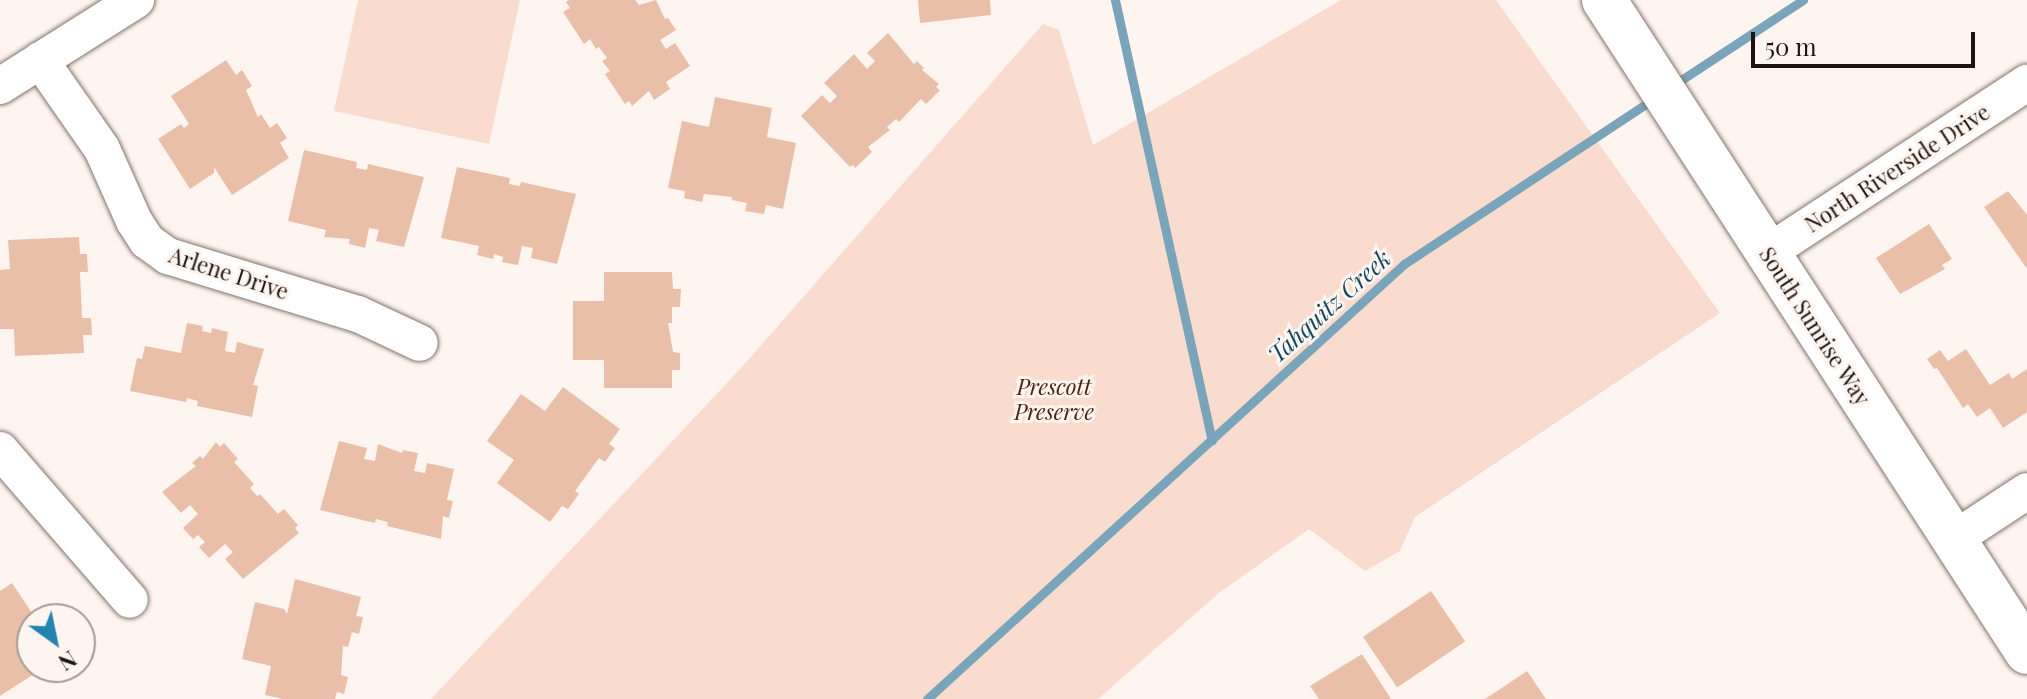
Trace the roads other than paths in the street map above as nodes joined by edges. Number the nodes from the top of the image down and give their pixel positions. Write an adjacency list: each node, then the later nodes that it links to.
1 (136, 0): 3 (street)
2 (1607, 5): 6 (main road, South Sunrise Way)
3 (40, 60): 5 (street); 7 (street, Arlene Drive)
4 (2027, 83): 6 (street, North Riverside Drive)
5 (0, 86)
6 (1767, 253): 10 (main road, South Sunrise Way)
7 (420, 343)
8 (0, 450): 11 (street)
9 (2027, 491): 10 (street)
10 (1954, 539): 12 (main road, South Sunrise Way)
11 (130, 600)
12 (2027, 652)

